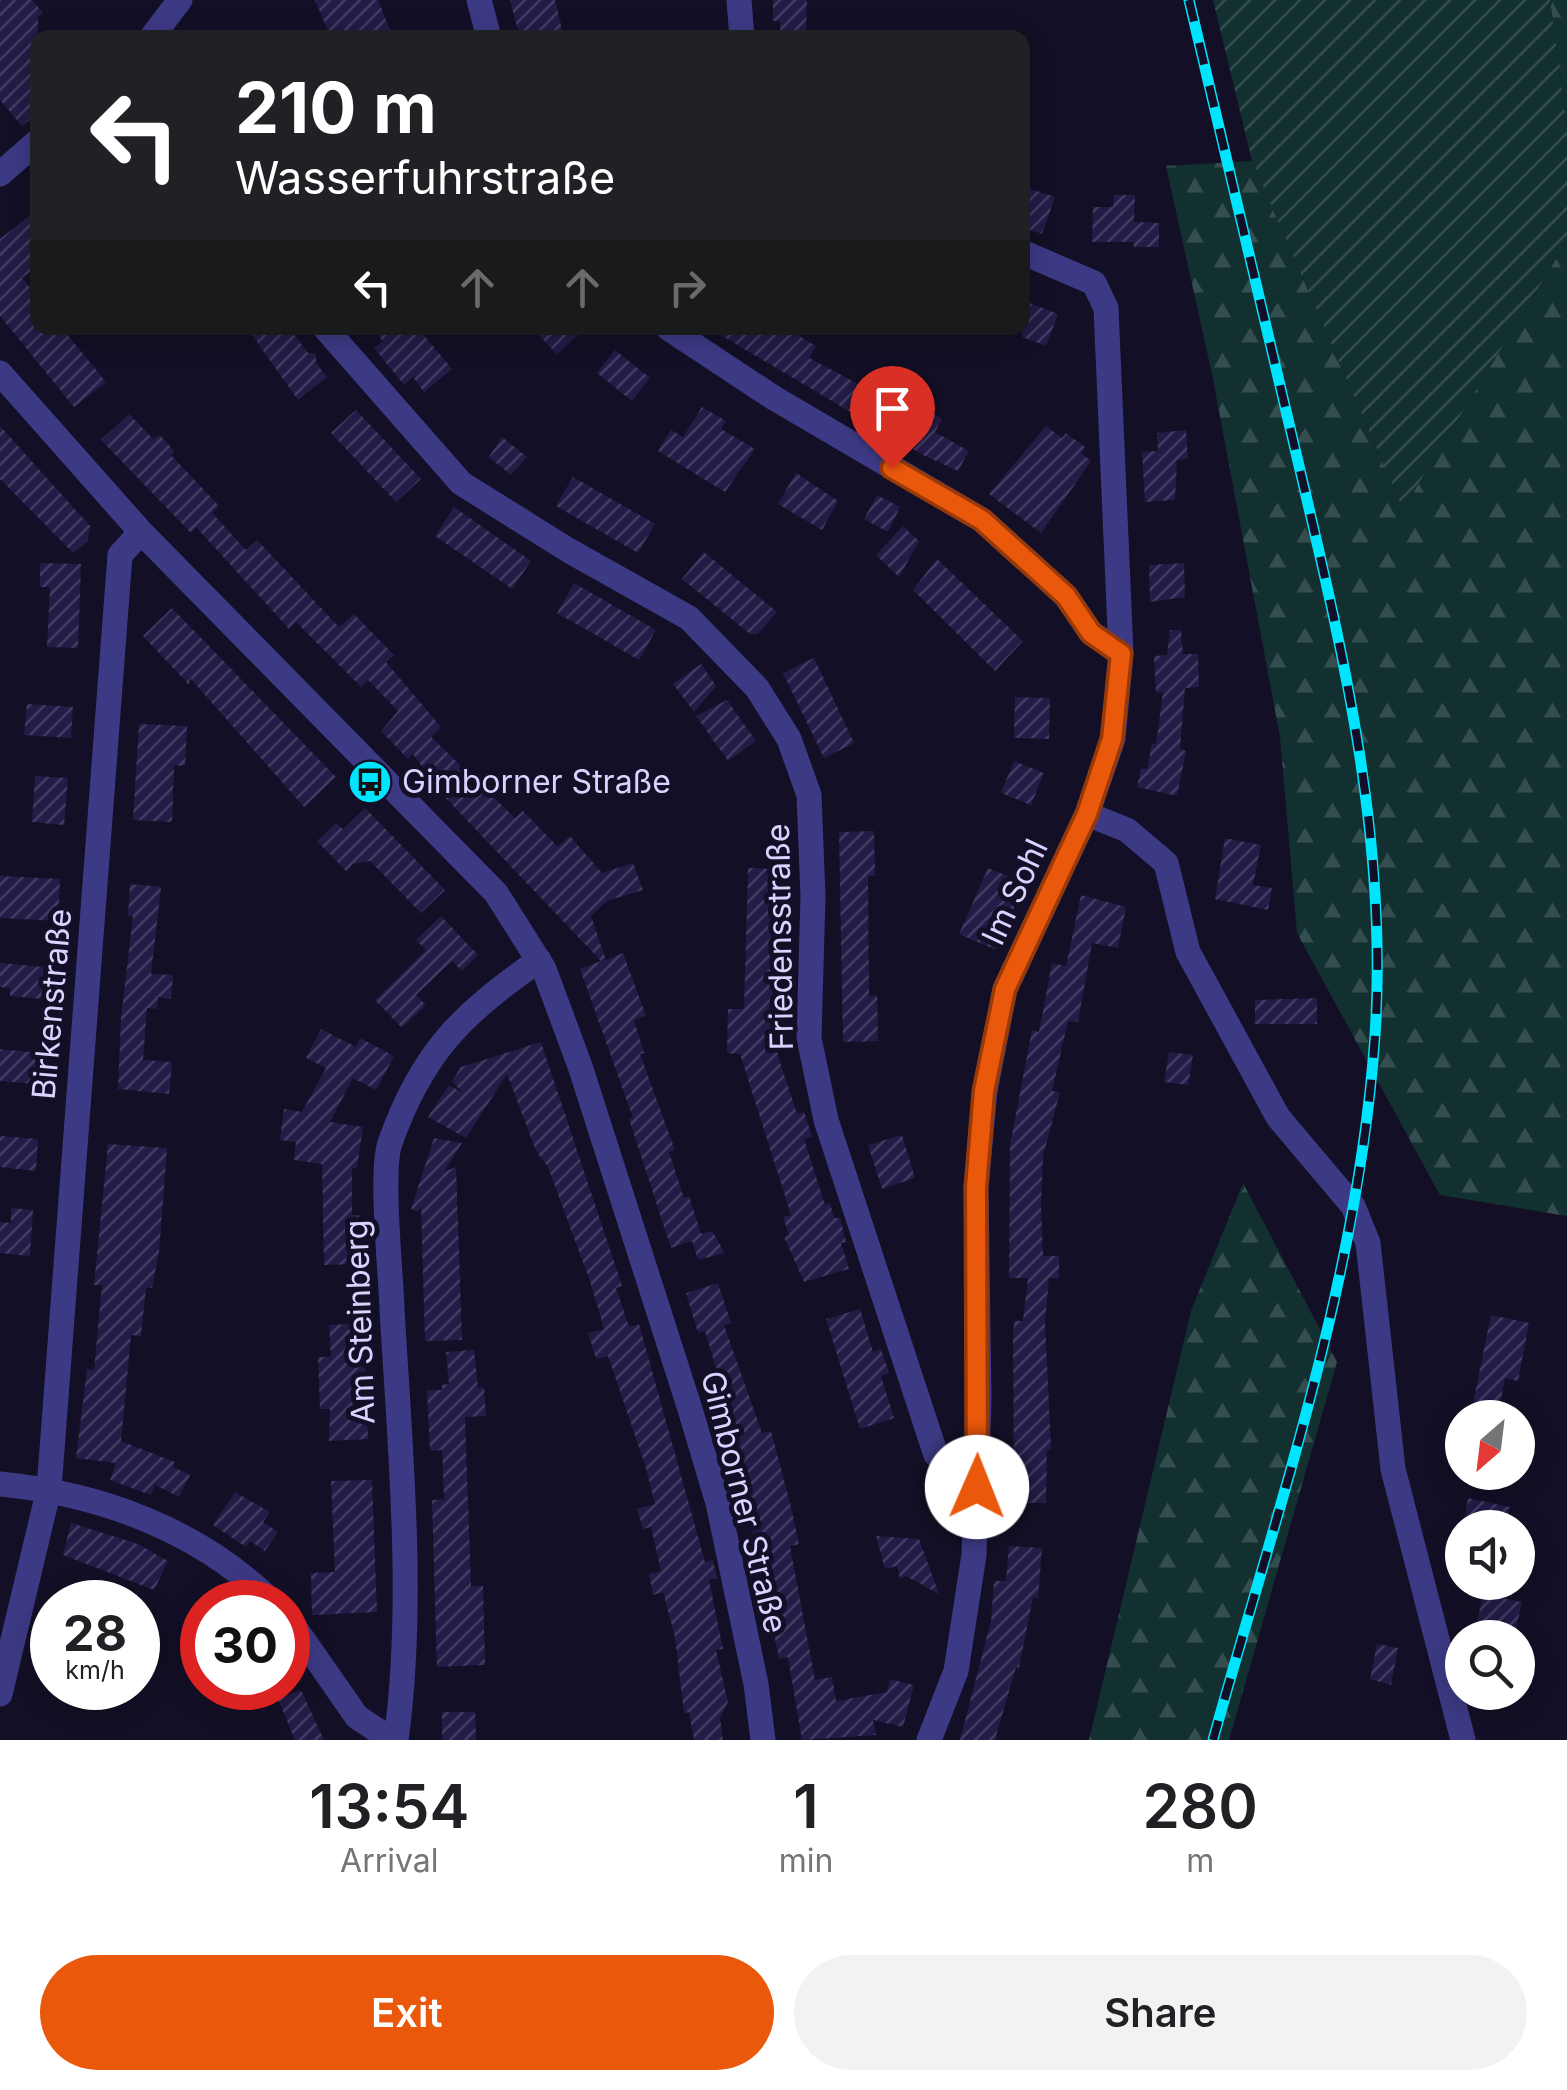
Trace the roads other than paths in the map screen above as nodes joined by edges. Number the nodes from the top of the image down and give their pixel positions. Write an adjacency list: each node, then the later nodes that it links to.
1 (180, 0): 4 (street)
2 (479, 0): 5 (street)
3 (739, 0): 6 (street)
4 (157, 30)
5 (487, 30)
6 (741, 30)
7 (30, 147): 8 (street)
8 (0, 174)
9 (1030, 255): 14 (street, Im Sohl)
10 (331, 335): 18 (street, Friedensstraße)
11 (679, 335): 14 (street)
12 (0, 373): 13 (street, Gimborner Straße)
13 (141, 532): 16 (street, Gimborner Straße); 19 (street, Birkenstraße)
14 (1121, 654): 15 (street, Im Sohl)
15 (1087, 814): 18 (street, Im Sohl); 26 (street)
16 (539, 960): 23 (street, Am Steinberg); 24 (street, Gimborner Straße)
17 (0, 1484): 19 (street)
18 (977, 1487): 25 (street, Im Sohl)
19 (48, 1489): 20 (street); 22 (street, Birkenstraße)
20 (250, 1580)
21 (310, 1650): 23 (street)
22 (0, 1694)
23 (394, 1740)
24 (763, 1740)
25 (929, 1740)
26 (1463, 1740)

